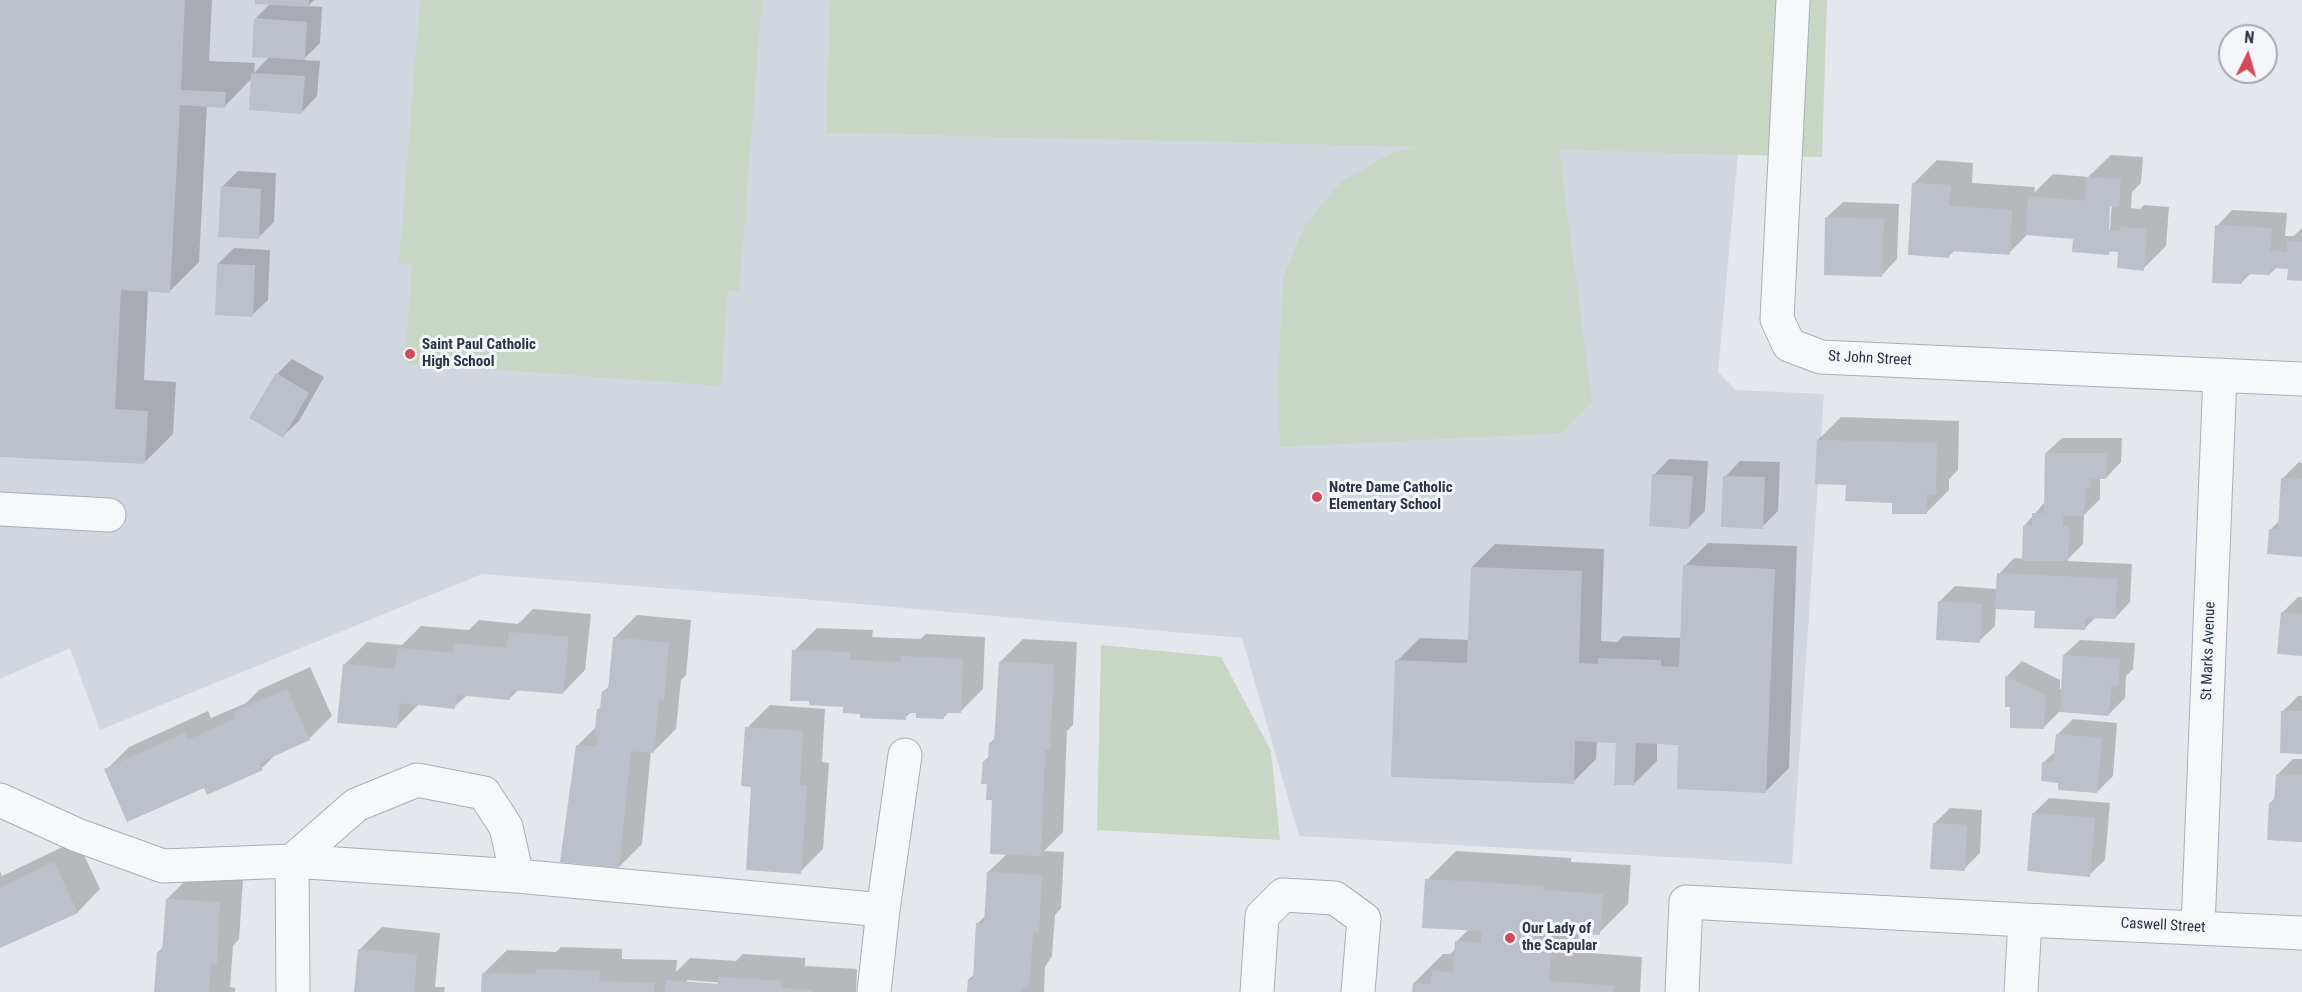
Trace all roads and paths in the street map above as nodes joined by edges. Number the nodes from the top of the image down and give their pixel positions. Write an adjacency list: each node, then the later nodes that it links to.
1 (1793, 0): 2 (street, St John Street)
2 (2220, 375): 3 (street, St John Street); 12 (street, St Marks Avenue)
3 (2302, 379)
4 (0, 509): 5 (street)
5 (109, 515)
6 (905, 755): 10 (street)
7 (0, 800): 8 (street)
8 (292, 861): 9 (street); 9 (street); 14 (street)
9 (517, 876): 10 (street)
10 (882, 910): 15 (street)
11 (2025, 920): 12 (street, Caswell Street); 18 (street, Caswell Street); 19 (street)
12 (2198, 927): 13 (street, Caswell Street)
13 (2302, 933)
14 (292, 992)
15 (874, 992)
16 (1257, 992): 17 (street)
17 (1358, 992)
18 (1682, 992)
19 (2021, 992)

